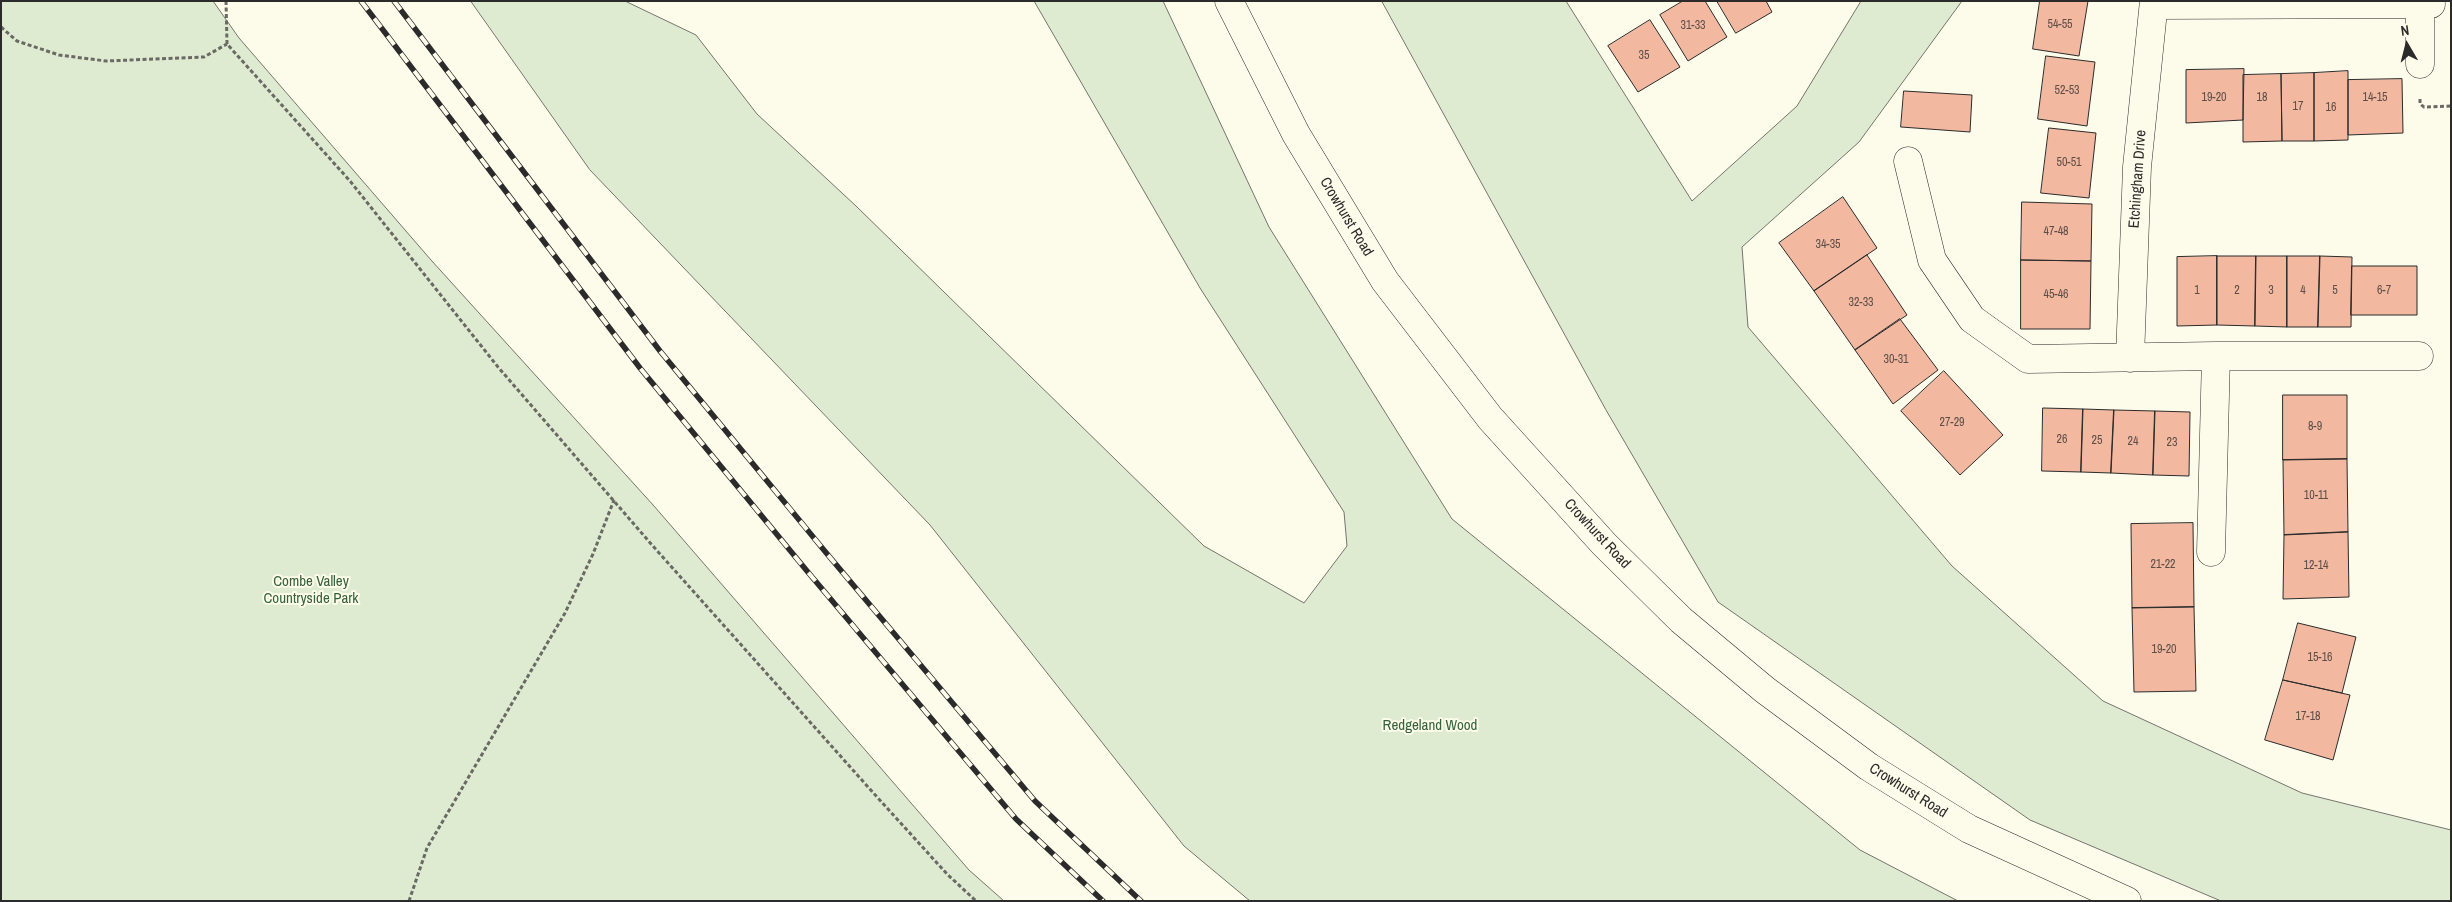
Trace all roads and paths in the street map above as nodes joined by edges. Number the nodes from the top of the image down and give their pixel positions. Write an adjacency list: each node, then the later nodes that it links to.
1 (226, 1): 6 (path)
2 (1228, 1): 16 (street, Crowhurst Road)
3 (2154, 3): 4 (street); 11 (street, Etchingham Drive)
4 (2423, 3): 7 (street)
5 (1, 27): 6 (path)
6 (227, 44): 12 (path)
7 (2420, 64)
8 (1908, 161): 11 (street)
9 (2216, 356): 10 (street); 11 (street); 13 (street)
10 (2419, 356)
11 (2130, 358)
12 (614, 500): 14 (path); 15 (path)
13 (2211, 552)
14 (409, 901)
15 (976, 901)
16 (2127, 901)

